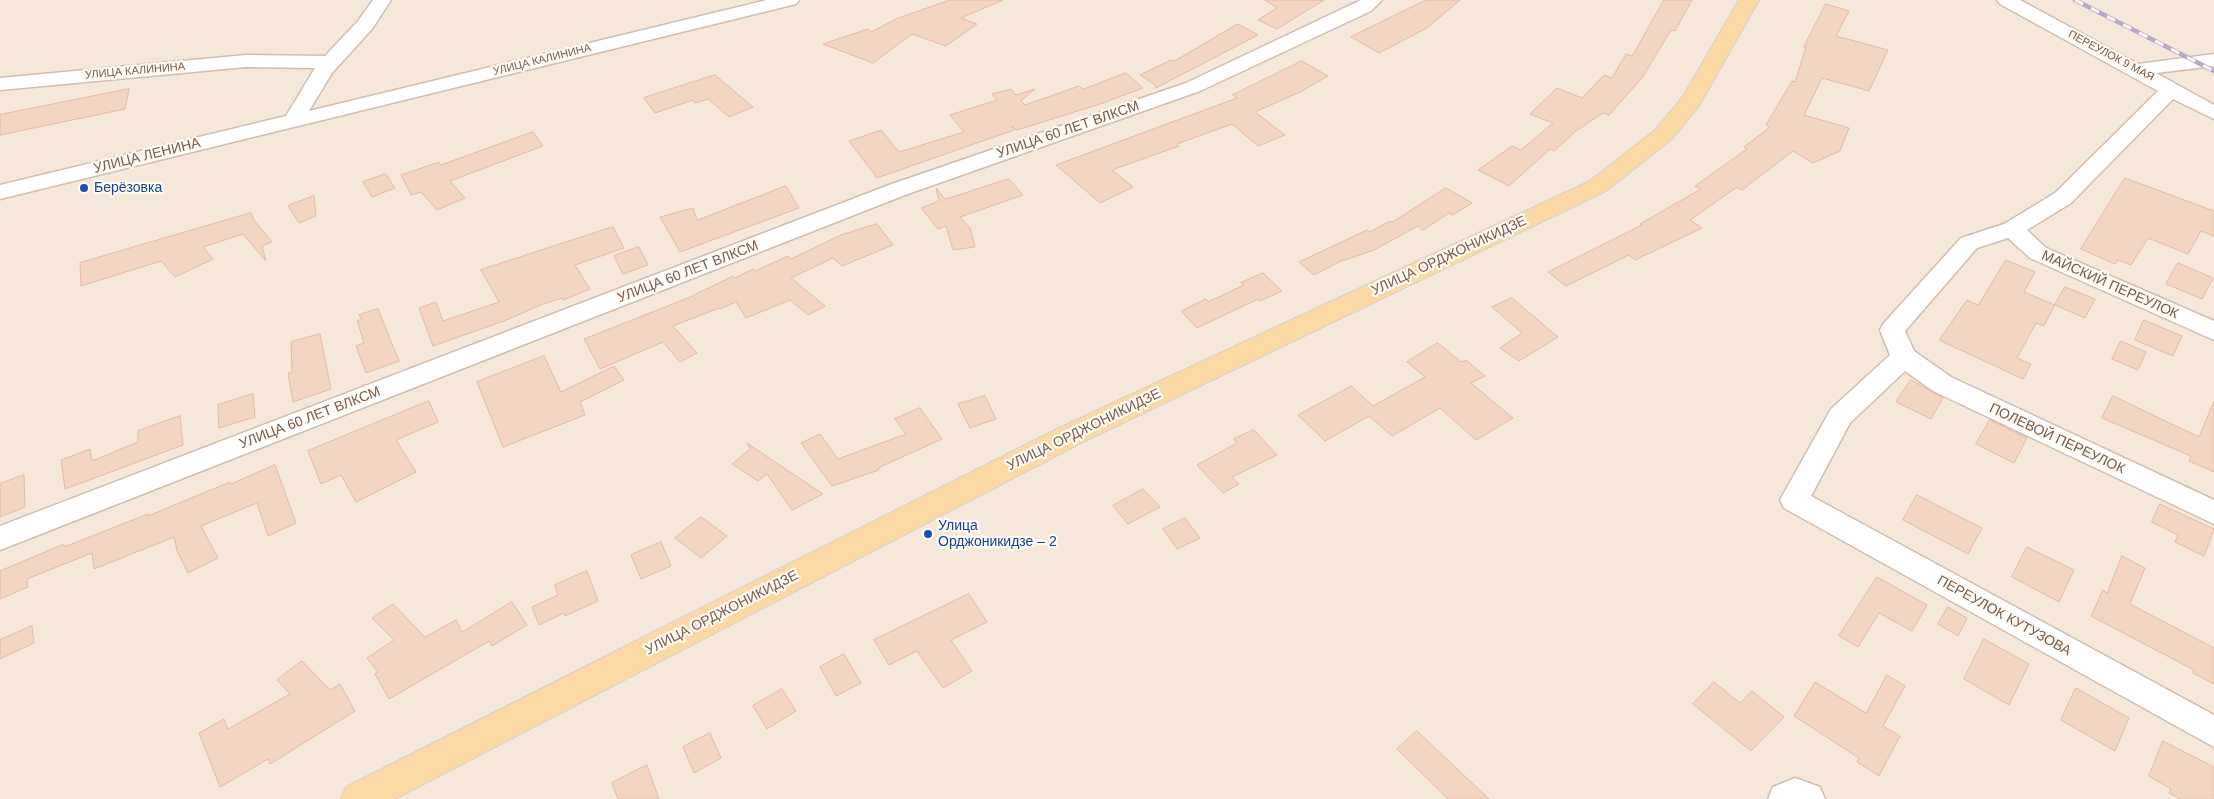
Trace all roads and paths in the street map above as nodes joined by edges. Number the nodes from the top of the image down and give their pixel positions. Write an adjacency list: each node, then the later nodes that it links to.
1 (382, 0): 7 (street)
2 (790, 0): 12 (street, УЛИЦА КАЛИНИНА)
3 (1373, 0): 18 (street, УЛИЦА 60 ЛЕТ ВЛКСМ)
4 (1749, 0): 20 (main road, УЛИЦА ОРДЖОНИКИДЗЕ)
5 (2006, 0): 8 (street, ПЕРЕУЛОК 9 МАЯ)
6 (2214, 60): 8 (street)
7 (330, 62): 9 (street, УЛИЦА КАЛИНИНА); 12 (street)
8 (2136, 70): 10 (street, ПЕРЕУЛОК 9 МАЯ)
9 (0, 84)
10 (2171, 89): 11 (street, ПЕРЕУЛОК 9 МАЯ); 14 (street)
11 (2214, 114)
12 (294, 120): 13 (street, УЛИЦА ЛЕНИНА)
13 (0, 192)
14 (2012, 229): 15 (street, МАЙСКИЙ ПЕРЕУЛОК); 16 (street)
15 (2214, 331)
16 (1904, 357): 17 (street, ПОЛЕВОЙ ПЕРЕУЛОК); 19 (street, ПЕРЕУЛОК КУТУЗОВА)
17 (2214, 513)
18 (0, 538)
19 (2214, 732)
20 (359, 799)
21 (1785, 799): 22 (street)
22 (1808, 799)

